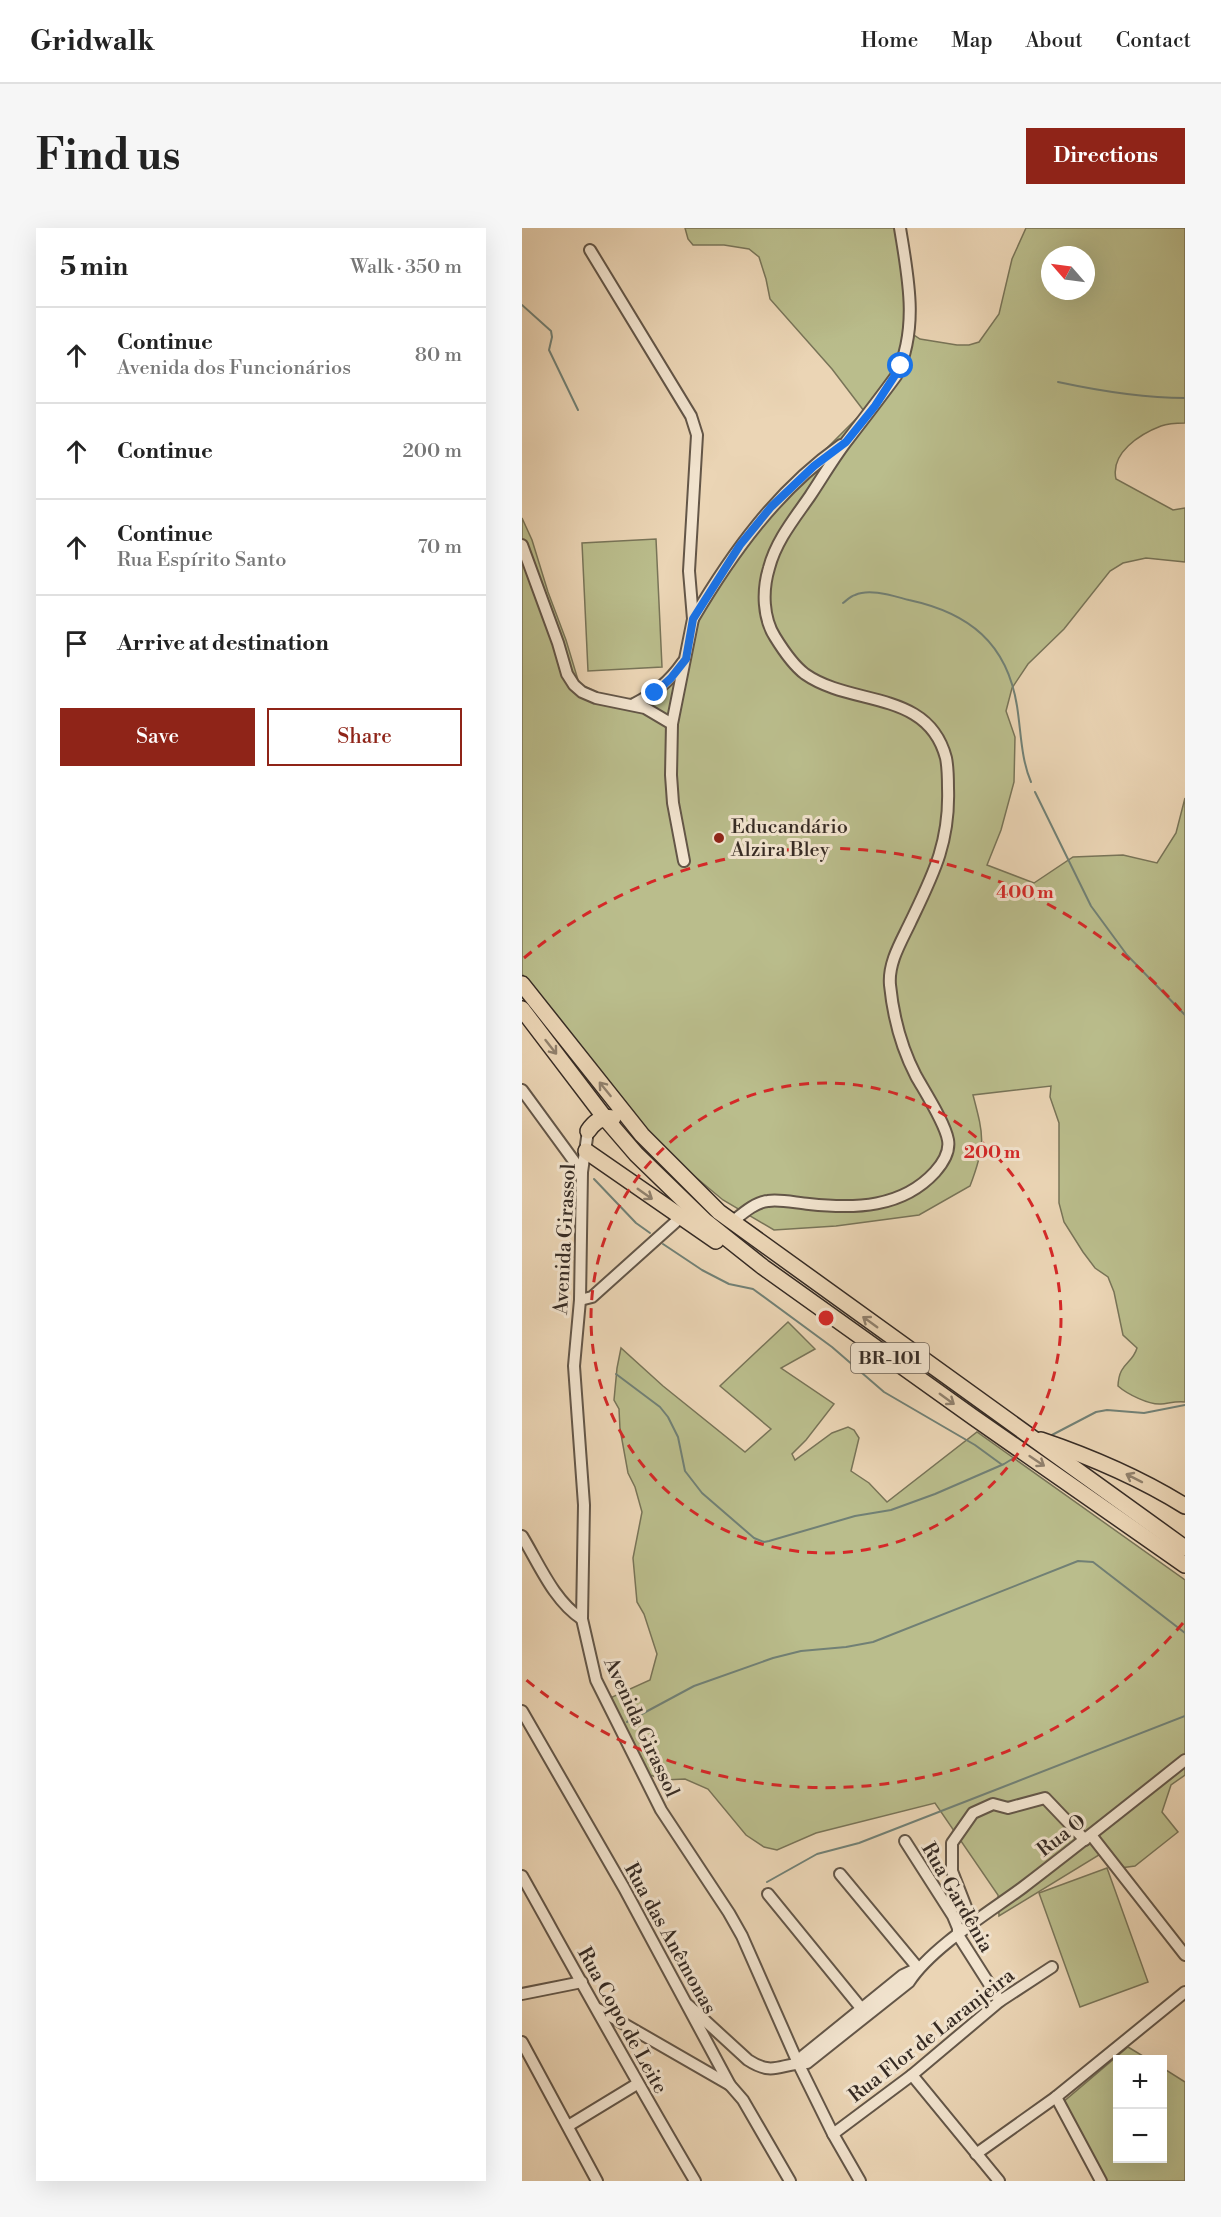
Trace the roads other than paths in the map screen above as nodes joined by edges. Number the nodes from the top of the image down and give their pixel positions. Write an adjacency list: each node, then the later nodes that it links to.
1 (900, 228): 3 (street)
2 (590, 250): 5 (street)
3 (846, 442): 5 (street); 20 (street)
4 (522, 545): 7 (street)
5 (693, 619): 6 (street)
6 (686, 659): 7 (street); 8 (street)
7 (634, 704): 8 (street)
8 (672, 724): 9 (street)
9 (684, 861)
10 (522, 984): 18 (highway, BR-101, one-way to 10)
11 (522, 1010): 12 (highway, BR-101, one-way to 12)
12 (580, 1085): 14 (highway, BR-101); 15 (highway)
13 (522, 1090): 17 (street)
14 (605, 1118): 15 (highway); 18 (highway); 21 (highway, BR-101)
15 (588, 1131): 16 (street, Avenida Girassol)
16 (586, 1151): 17 (street, Avenida Girassol); 19 (highway, one-way to 19)
17 (582, 1172): 22 (street, Avenida Girassol)
18 (704, 1199): 20 (highway, BR-101)
19 (680, 1218): 21 (highway); 22 (street)
20 (732, 1222): 23 (highway, BR-101, one-way to 20)
21 (763, 1267): 24 (highway, BR-101, one-way to 24)
22 (580, 1300): 30 (street, Avenida Girassol)
23 (1027, 1435): 25 (highway, one-way to 23); 27 (highway, BR-101)
24 (1057, 1475): 28 (highway); 29 (highway, BR-101)
25 (1185, 1506)
26 (522, 1536): 30 (street)
27 (1185, 1548)
28 (1185, 1557)
29 (1185, 1565)
30 (582, 1619): 51 (street, Avenida Girassol)
31 (522, 1711): 47 (street, Rua das Anêmonas)
32 (1185, 1760): 33 (street, Rua O)
33 (1088, 1837): 38 (street, Rua O); 38 (street); 40 (street)
34 (905, 1841): 39 (street, Rua Gardênia)
35 (840, 1874): 42 (street)
36 (522, 1876): 43 (street, Rua Copo de Leite)
37 (768, 1894): 48 (street)
38 (973, 1924): 39 (street, Rua O)
39 (958, 1935): 42 (street, Rua O); 46 (street, Rua Gardênia)
40 (1185, 1955)
41 (1052, 1967): 46 (street, Rua Flor de Laranjeira)
42 (918, 1968): 48 (street); 51 (street)
43 (582, 1982): 45 (street); 49 (street, Rua Copo de Leite)
44 (1185, 1992): 55 (street)
45 (522, 1994)
46 (1000, 2001): 52 (street, Rua Flor de Laranjeira)
47 (688, 2005): 51 (street); 54 (street, Rua das Anêmonas)
48 (861, 2008): 51 (street)
49 (598, 2009): 53 (street, Rua Copo de Leite); 54 (street)
50 (522, 2042): 56 (street)
51 (798, 2063): 57 (street, Avenida Girassol)
52 (912, 2075): 57 (street, Rua Flor de Laranjeira); 58 (street)
53 (637, 2084): 56 (street); 60 (street, Rua Copo de Leite)
54 (730, 2085): 61 (street, Rua das Anêmonas)
55 (1056, 2097): 58 (street); 64 (street)
56 (568, 2126): 59 (street)
57 (833, 2134): 62 (street, Avenida Girassol)
58 (976, 2154): 63 (street)
59 (597, 2181)
60 (695, 2181)
61 (790, 2181)
62 (860, 2181)
63 (999, 2181)
64 (1101, 2181)

